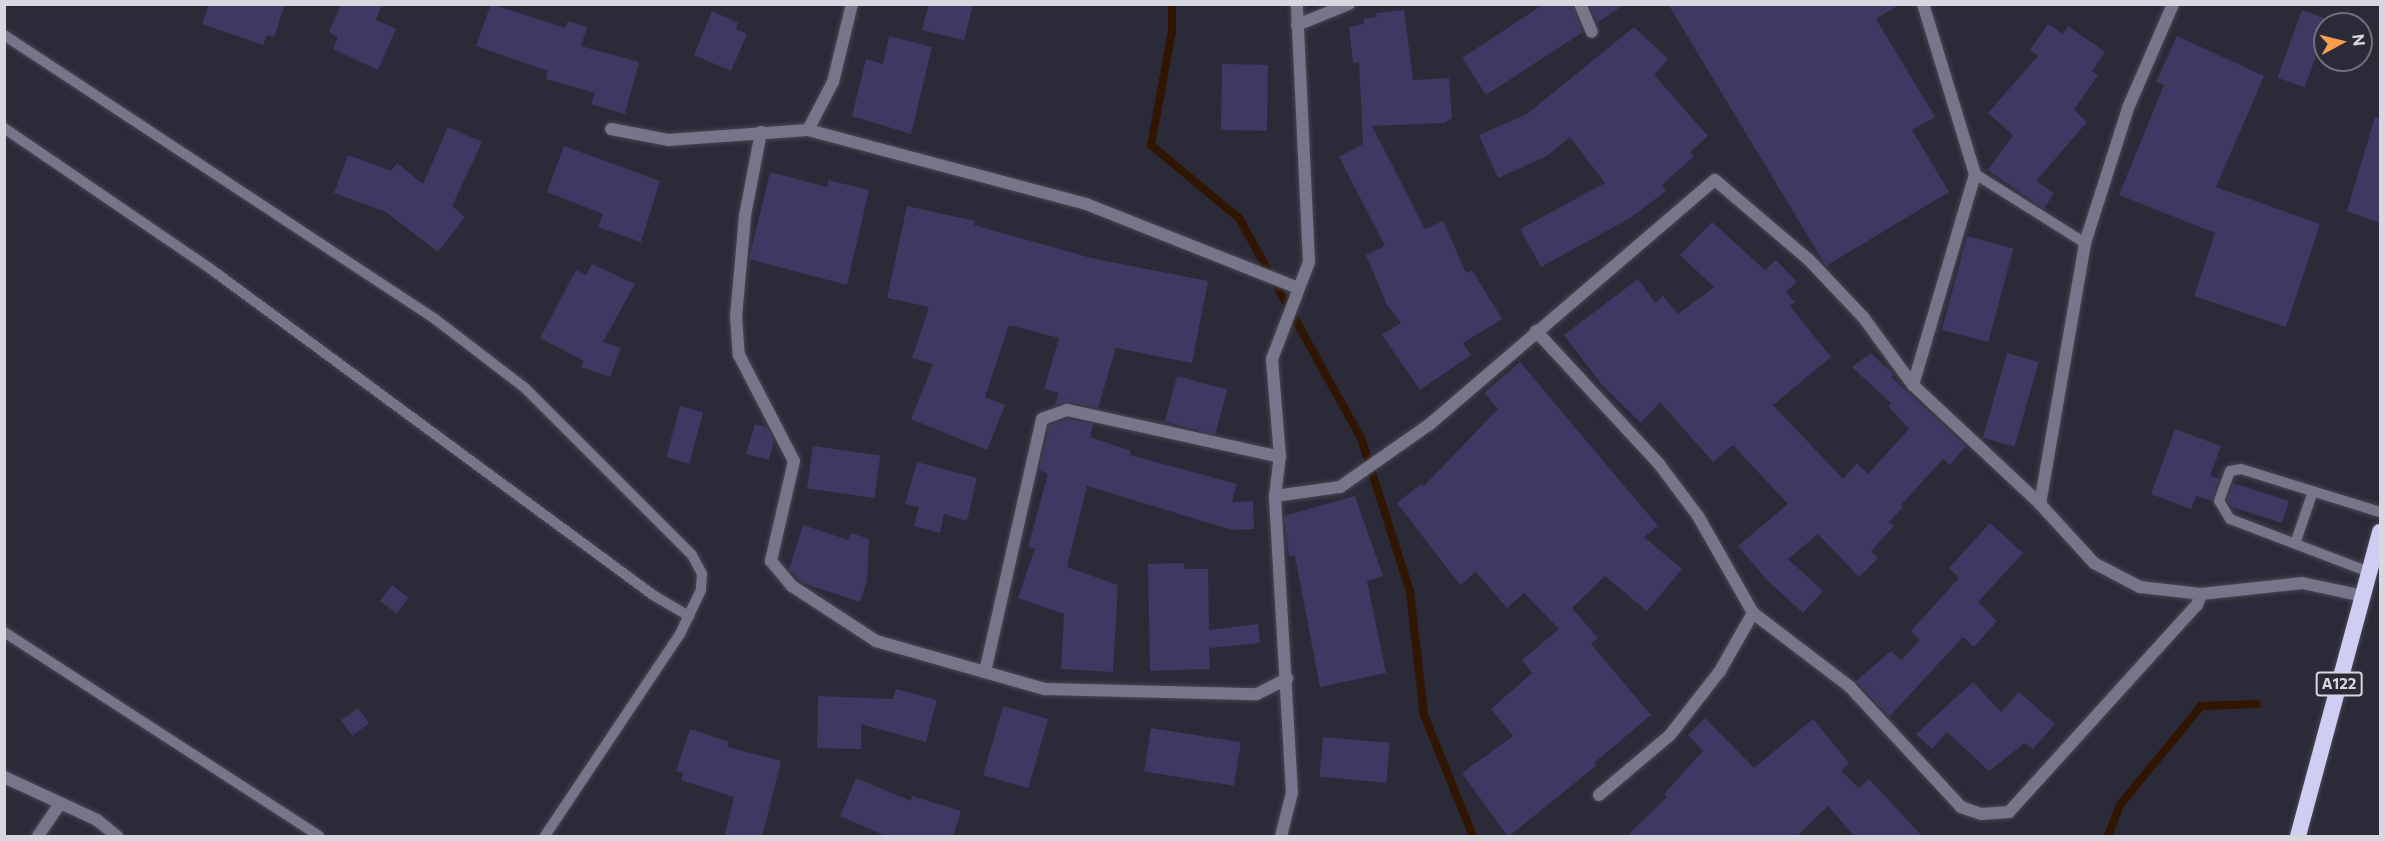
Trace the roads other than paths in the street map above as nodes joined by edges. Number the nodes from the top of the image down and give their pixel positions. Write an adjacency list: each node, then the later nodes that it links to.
1 (852, 4): 12 (street)
2 (1297, 4): 7 (street)
3 (1349, 4): 7 (street)
4 (1580, 4): 8 (street)
5 (1923, 4): 14 (street)
6 (2173, 4): 15 (street)
7 (1297, 25): 16 (street)
8 (1592, 32)
9 (4, 35): 30 (lane)
10 (4, 128): 30 (lane)
11 (611, 129): 13 (street)
12 (808, 130): 13 (street); 16 (street)
13 (761, 132): 32 (street)
14 (1975, 174): 15 (lane); 18 (street)
15 (2085, 243): 22 (street)
16 (1298, 288): 19 (street)
17 (1536, 331): 18 (street); 21 (street); 29 (street)
18 (1913, 385): 22 (street)
19 (1280, 457): 21 (street); 32 (street)
20 (2313, 491): 23 (lane); 25 (lane); 25 (lane)
21 (1275, 495): 33 (street)
22 (2040, 504): 27 (street)
23 (2380, 512)
24 (2380, 532): 26 (highway, A122)
25 (2295, 544): 26 (lane)
26 (2369, 572): 28 (highway, A122)
27 (2201, 594): 28 (street); 29 (street)
28 (2363, 596): 42 (highway, A122)
29 (1753, 613): 35 (street)
30 (689, 616): 40 (lane)
31 (4, 632): 39 (lane)
32 (985, 672): 33 (street)
33 (1287, 679): 41 (street)
34 (4, 777): 36 (street)
35 (1599, 795)
36 (59, 805): 37 (street); 38 (street)
37 (38, 837)
38 (117, 837)
39 (319, 837)
40 (545, 837)
41 (1281, 837)
42 (2298, 837)

